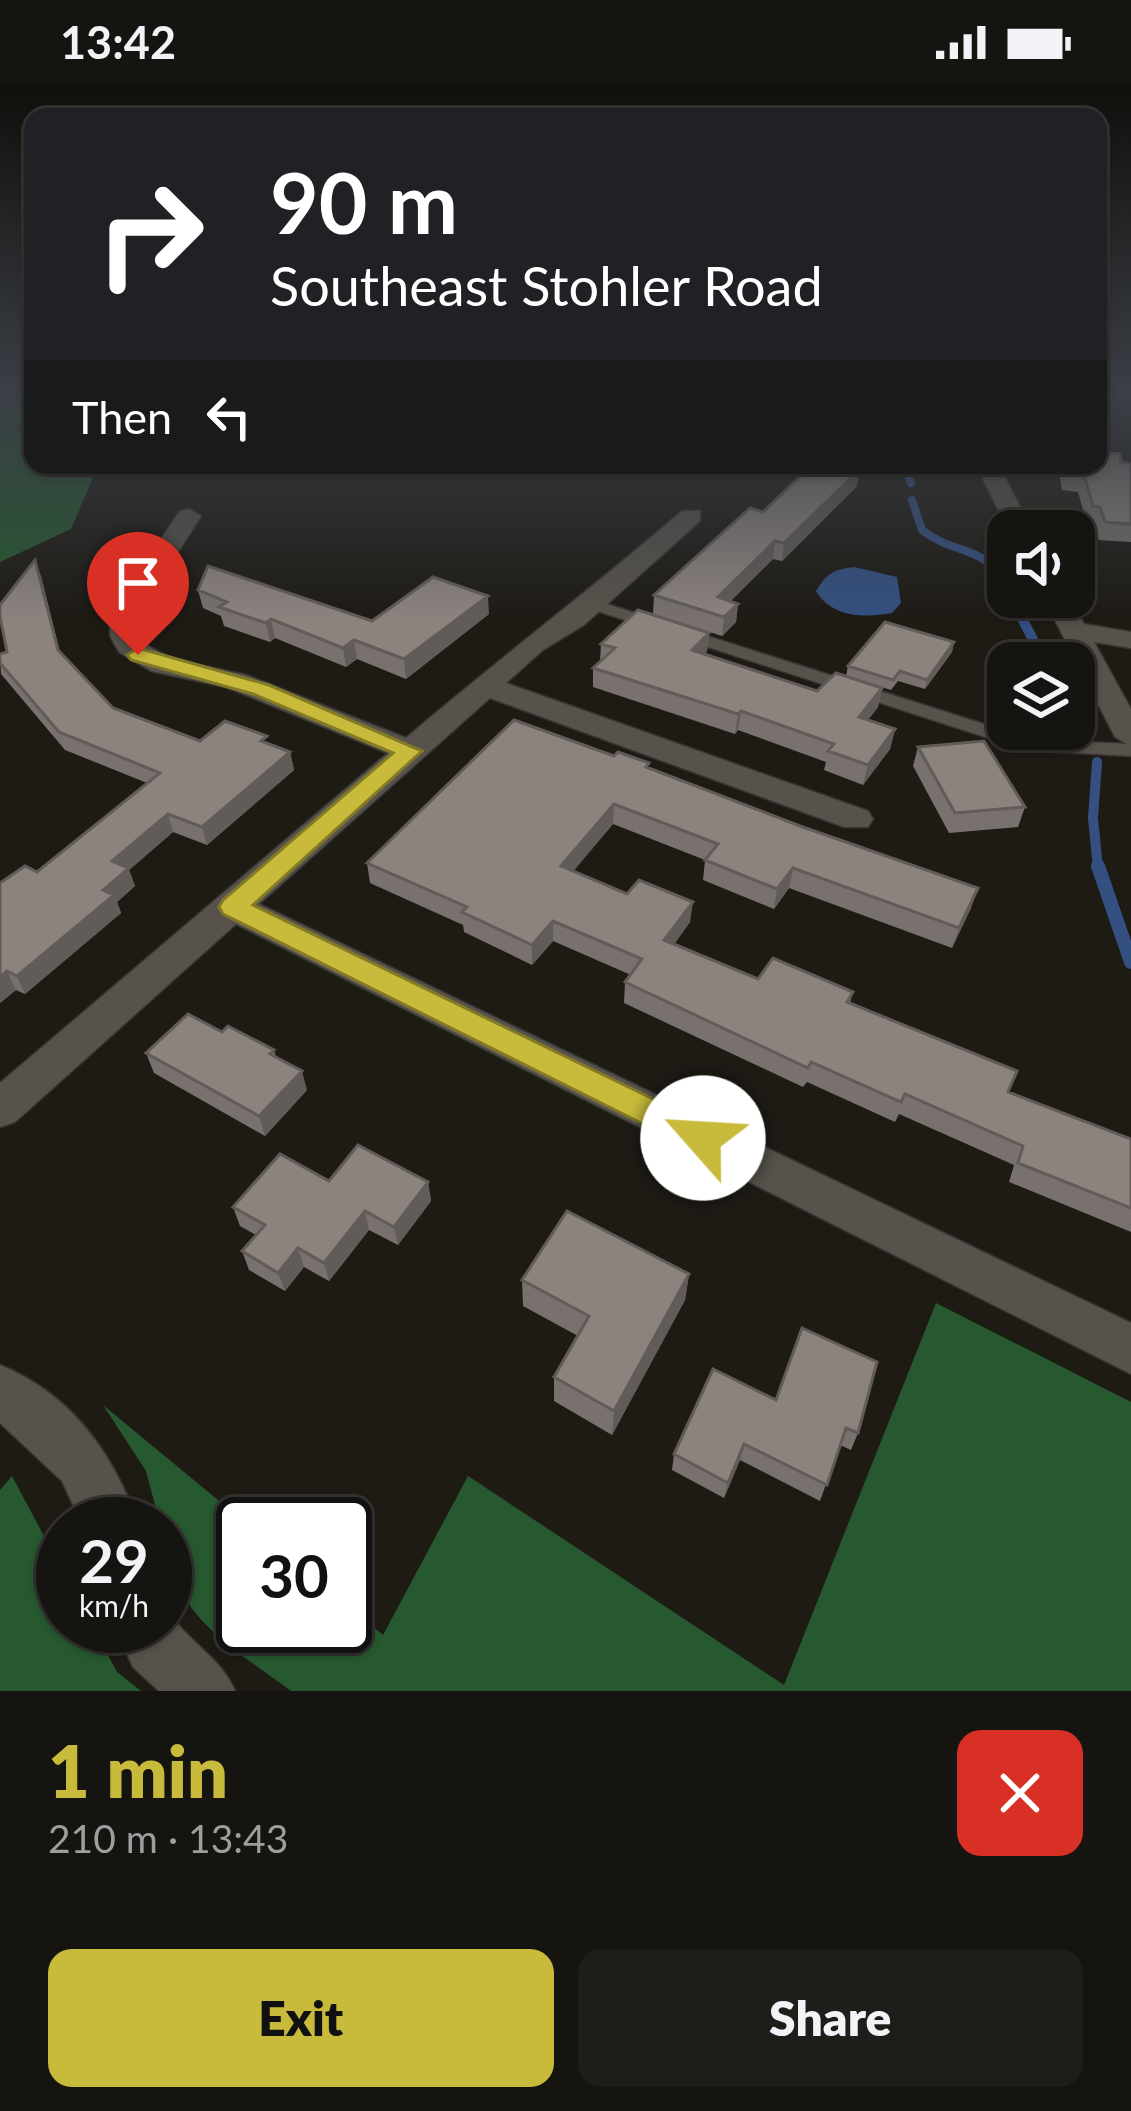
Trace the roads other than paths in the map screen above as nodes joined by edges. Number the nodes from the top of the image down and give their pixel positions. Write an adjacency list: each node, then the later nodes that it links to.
1 (992, 474): 2 (street)
2 (1010, 510)
3 (189, 516): 12 (street)
4 (691, 516): 5 (street)
5 (591, 604): 9 (street); 11 (lane)
6 (1067, 618): 7 (street)
7 (1073, 630): 8 (street); 10 (street)
8 (1131, 640)
9 (485, 686): 12 (street); 13 (street)
10 (1131, 737)
11 (1131, 750)
12 (410, 751): 14 (street)
13 (856, 819)
14 (233, 907): 15 (street); 16 (street)
15 (0, 1109)
16 (1131, 1349)
17 (0, 1391): 18 (street)
18 (103, 1497)
19 (162, 1653): 20 (street)
20 (204, 1691)

